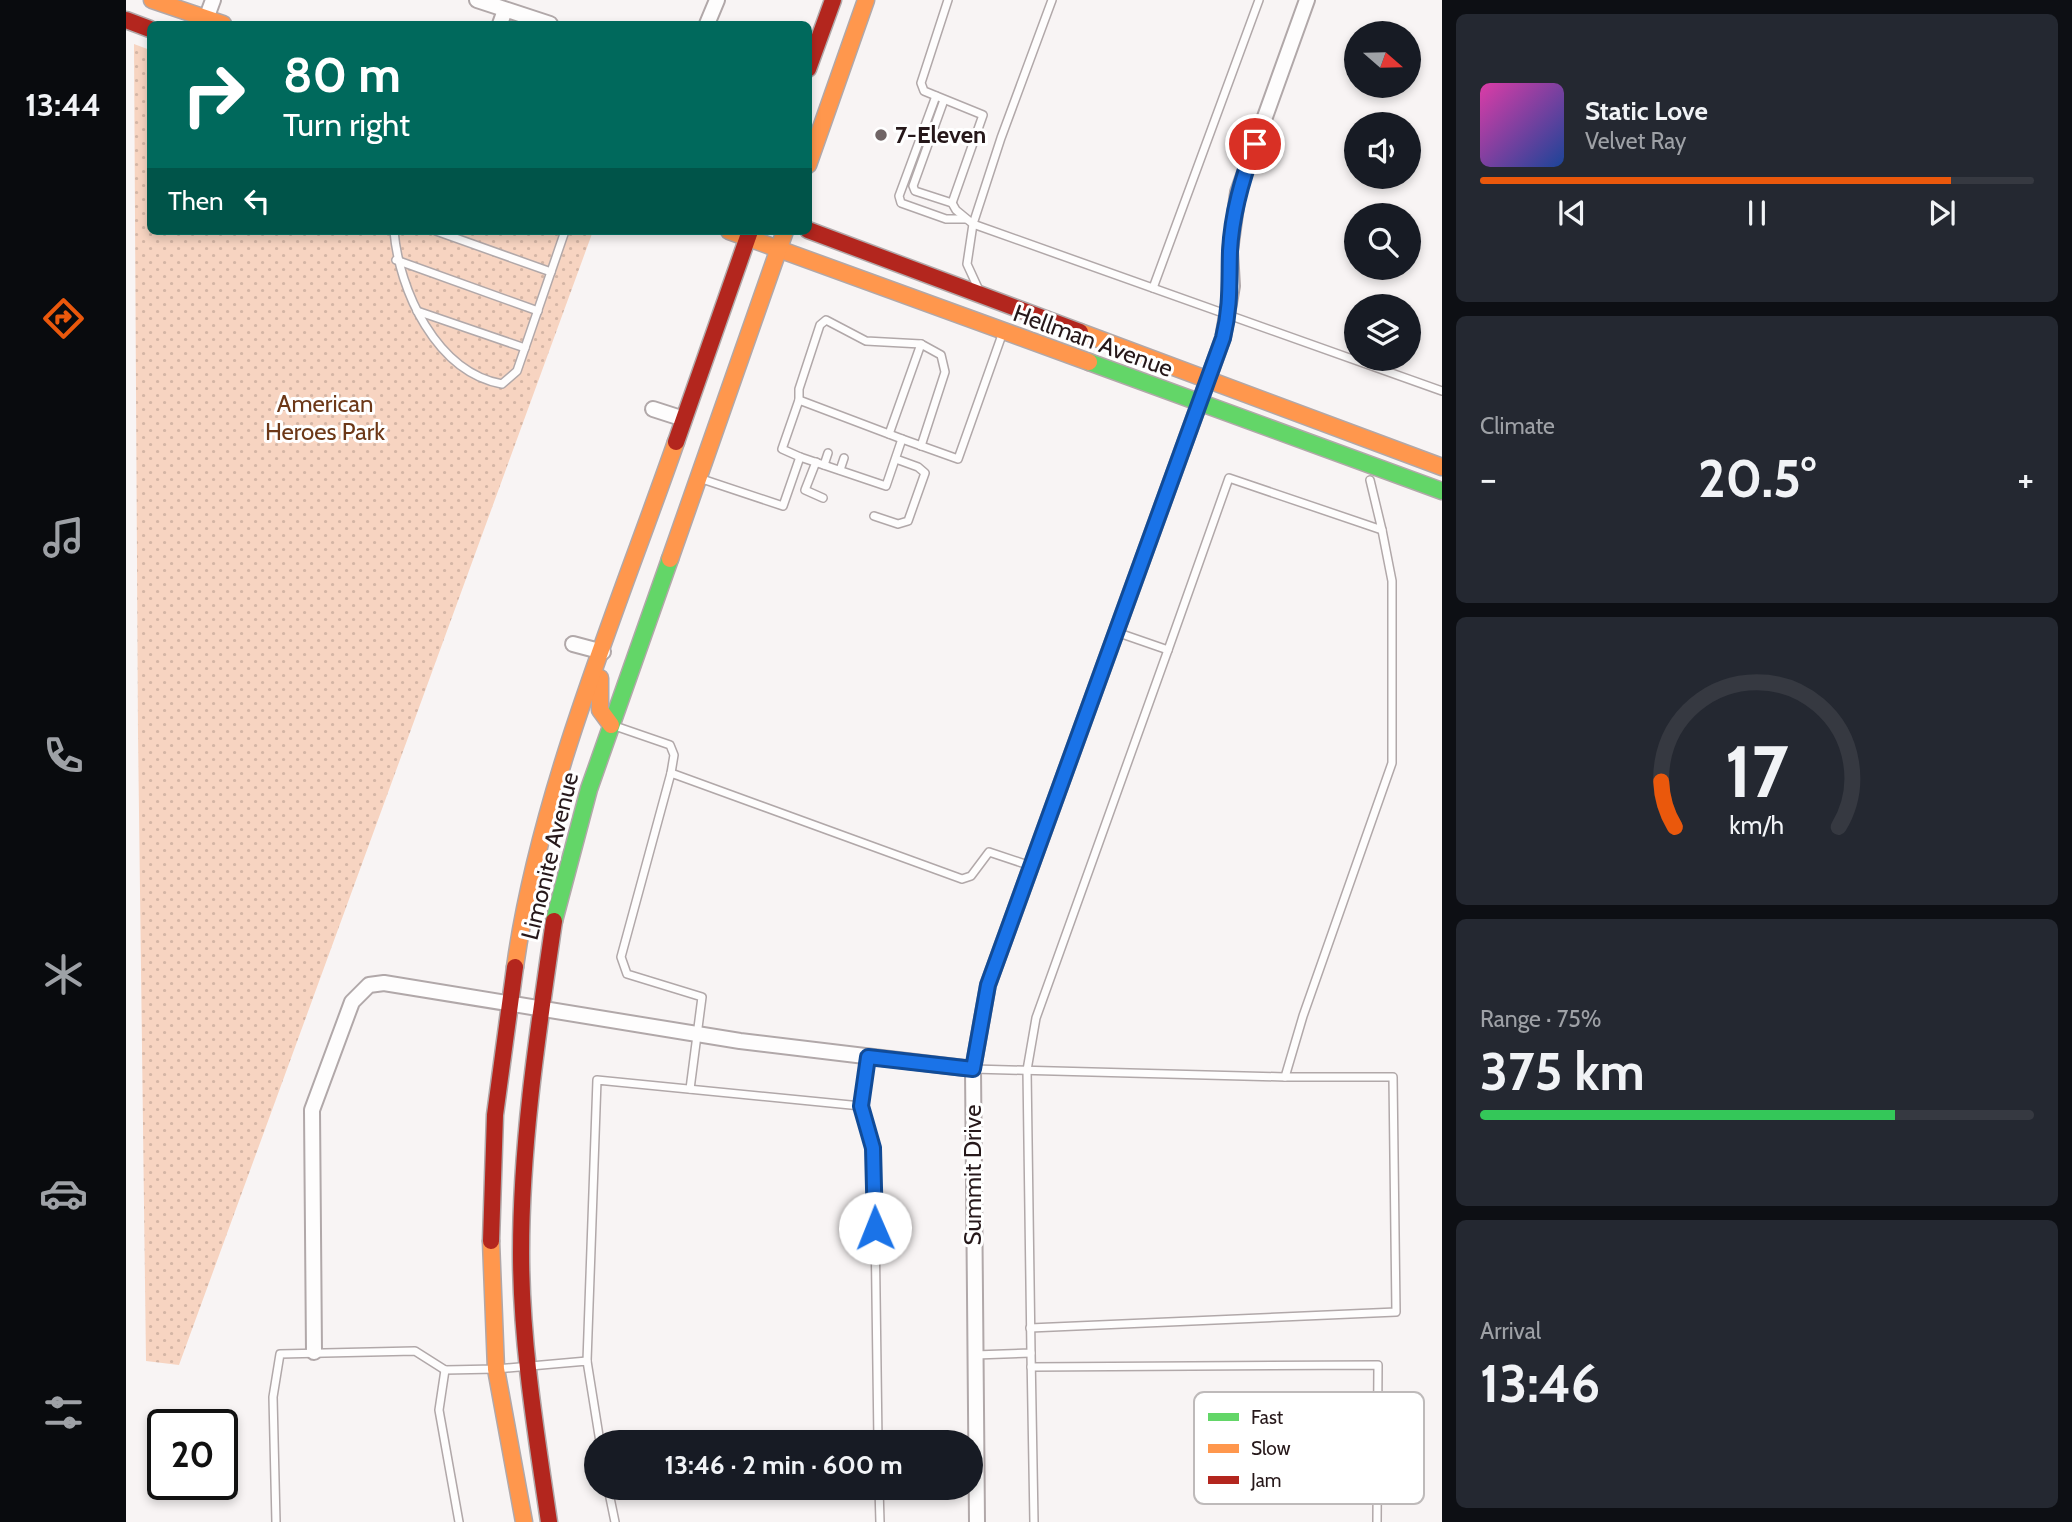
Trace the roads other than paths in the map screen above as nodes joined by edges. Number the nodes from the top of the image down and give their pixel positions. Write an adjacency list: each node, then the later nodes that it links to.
1 (152, 0): 12 (main road)
2 (213, 0): 12 (street)
3 (477, 0): 11 (street)
4 (717, 0): 17 (street)
5 (833, 0): 19 (main road)
6 (866, 0): 22 (main road)
7 (948, 0): 20 (lane)
8 (1052, 0): 24 (lane)
9 (1259, 0): 35 (lane)
10 (1307, 0): 39 (street, Summit Drive)
11 (505, 10): 15 (street); 16 (street)
12 (206, 19): 14 (main road)
13 (126, 20): 18 (main road)
14 (213, 21)
15 (501, 21)
16 (540, 21)
17 (708, 21)
18 (147, 28)
19 (812, 58)
20 (936, 96): 21 (lane); 24 (lane)
21 (944, 100): 23 (lane); 23 (lane)
22 (812, 154)
23 (952, 203): 24 (lane)
24 (970, 221): 35 (lane); 36 (lane)
25 (812, 231): 36 (main road, Hellman Avenue)
26 (394, 235): 33 (lane)
27 (447, 235): 34 (lane)
28 (563, 235): 34 (lane)
29 (749, 235): 49 (main road, Limonite Avenue)
30 (751, 235): 32 (main road, Hellman Avenue)
31 (784, 235): 32 (main road, Limonite Avenue)
32 (779, 249): 40 (main road, Hellman Avenue); 69 (main road, Limonite Avenue)
33 (396, 260): 37 (lane); 38 (lane)
34 (551, 272): 38 (lane)
35 (1153, 288): 39 (lane)
36 (980, 294): 43 (main road, Hellman Avenue)
37 (416, 311): 42 (lane); 42 (lane)
38 (538, 311): 42 (lane)
39 (1229, 314): 43 (street, Summit Drive); 44 (lane)
40 (1003, 332): 46 (main road, Hellman Avenue); 57 (lane)
41 (921, 344): 45 (lane); 54 (lane); 57 (lane)
42 (525, 348)
43 (1208, 379): 46 (street, Summit Drive); 66 (main road, Hellman Avenue)
44 (1442, 391)
45 (799, 400): 48 (lane); 60 (lane)
46 (1199, 404): 71 (main road, Hellman Avenue); 75 (street, Summit Drive)
47 (653, 409): 49 (street)
48 (841, 416): 50 (lane); 51 (lane)
49 (684, 419): 78 (main road, Limonite Avenue)
50 (857, 422): 52 (lane); 53 (lane)
51 (838, 425)
52 (875, 429): 54 (lane); 55 (lane)
53 (854, 430)
54 (889, 434): 56 (lane)
55 (872, 439)
56 (902, 439): 57 (lane); 62 (lane)
57 (921, 446)
58 (811, 449): 60 (lane)
59 (828, 453): 64 (lane)
60 (804, 458): 63 (lane); 69 (lane)
61 (844, 458): 67 (lane)
62 (896, 459): 68 (lane); 73 (lane)
63 (816, 462): 64 (lane); 72 (lane)
64 (824, 465): 67 (lane)
65 (862, 466): 68 (lane)
66 (1442, 467)
67 (840, 470): 68 (lane)
68 (858, 477)
69 (699, 478): 79 (main road, Limonite Avenue)
70 (1370, 480): 74 (lane)
71 (1442, 491)
72 (823, 498)
73 (874, 516)
74 (1382, 530): 77 (lane); 88 (lane)
75 (1116, 632): 77 (lane); 81 (street, Summit Drive)
76 (573, 644): 78 (street)
77 (1168, 650): 87 (lane)
78 (603, 652): 79 (main road); 82 (main road, Limonite Avenue)
79 (611, 725): 80 (lane); 83 (main road, Limonite Avenue)
80 (671, 773): 81 (lane); 84 (lane)
81 (1031, 866): 86 (street, Summit Drive)
82 (510, 1002): 83 (street); 92 (street); 99 (main road, Limonite Avenue)
83 (540, 1007): 84 (street); 96 (main road, Limonite Avenue)
84 (696, 1034): 85 (street); 89 (lane)
85 (868, 1057): 86 (street); 90 (lane)
86 (973, 1069): 87 (lane); 94 (street, Summit Drive)
87 (1027, 1070): 88 (lane); 91 (lane)
88 (1285, 1077): 91 (lane)
89 (690, 1089): 90 (lane); 95 (lane)
90 (861, 1106): 102 (lane)
91 (1030, 1328): 93 (lane)
92 (314, 1352): 98 (lane); 106 (lane)
93 (1031, 1353): 94 (lane); 97 (lane)
94 (974, 1355): 112 (street, Summit Drive)
95 (587, 1361): 96 (lane); 101 (lane)
96 (528, 1366): 99 (lane); 109 (main road, Limonite Avenue)
97 (1031, 1367): 100 (lane); 113 (lane)
98 (445, 1370): 99 (lane); 107 (lane)
99 (496, 1370): 108 (main road, Limonite Avenue)
100 (1378, 1392)
101 (598, 1430)
102 (878, 1430)
103 (610, 1500): 110 (lane)
104 (879, 1500): 111 (lane)
105 (1377, 1504): 114 (lane)
106 (276, 1522)
107 (459, 1522)
108 (524, 1522)
109 (549, 1522)
110 (615, 1522)
111 (880, 1522)
112 (977, 1522)
113 (1034, 1522)
114 (1377, 1522)

